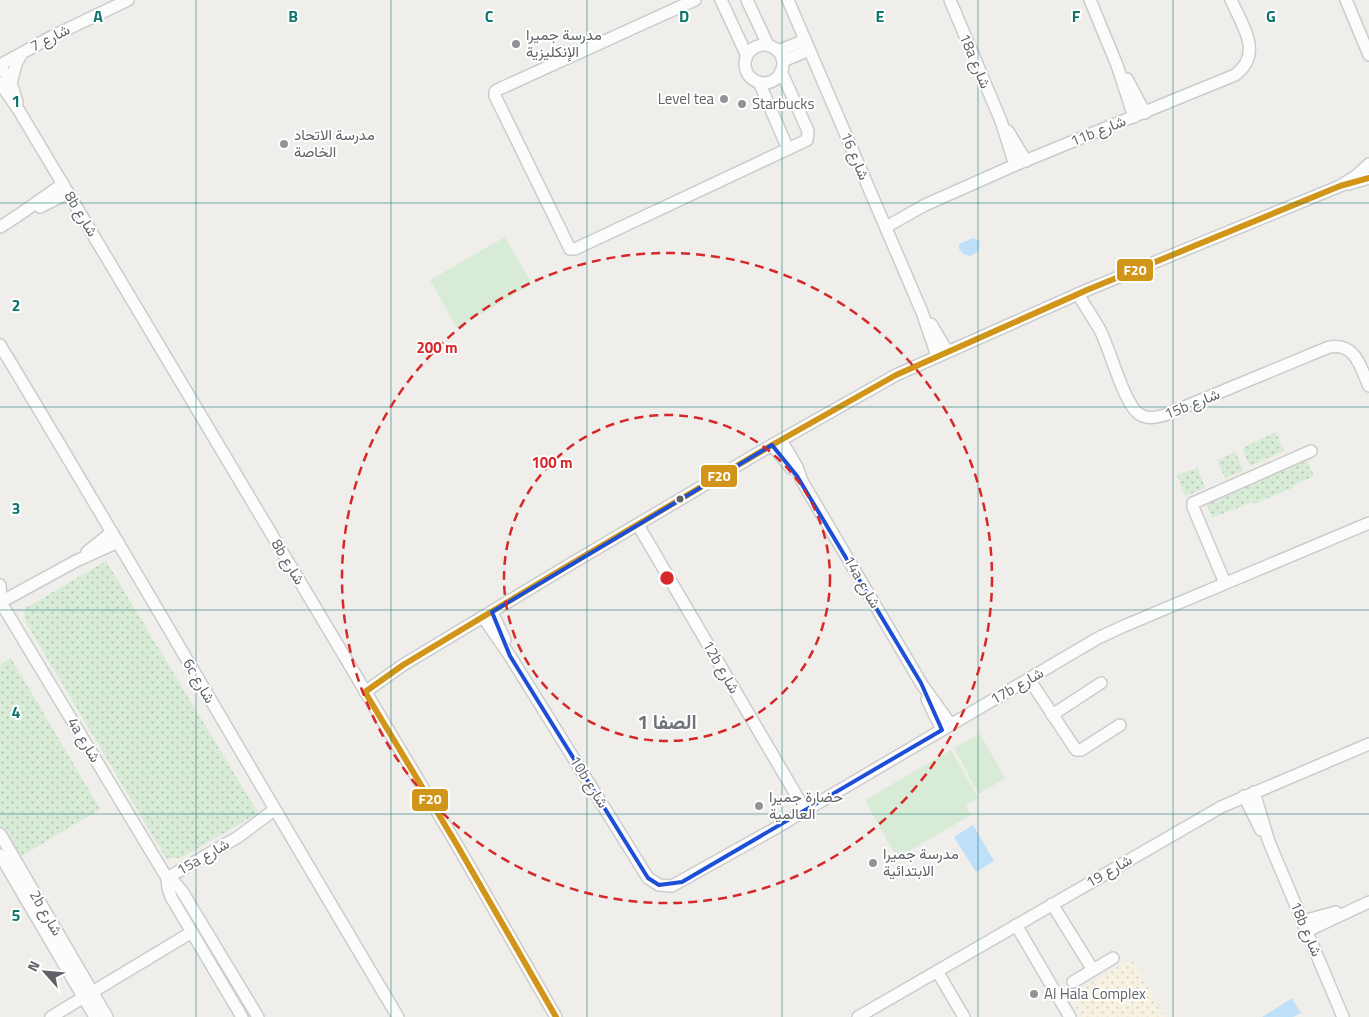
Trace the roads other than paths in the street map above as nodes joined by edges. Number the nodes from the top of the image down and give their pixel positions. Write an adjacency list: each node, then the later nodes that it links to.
1 (128, 0): 12 (street, شارع 7)
2 (695, 0): 20 (street)
3 (721, 0): 14 (street)
4 (748, 0): 10 (street)
5 (788, 0): 11 (street, شارع 16)
6 (950, 0): 21 (street, 18a شارع)
7 (1090, 0): 19 (street)
8 (1231, 0): 19 (street, 11b شارع)
9 (1346, 0): 13 (street)
10 (768, 45): 14 (street); 15 (street)
11 (807, 45): 15 (street); 26 (street, شارع 16)
12 (22, 53): 16 (street, شارع 7); 18 (street)
13 (1369, 55)
14 (747, 56): 17 (street)
15 (781, 61): 17 (street); 20 (street)
16 (0, 65): 18 (street, 8b شارع)
17 (759, 82): 20 (street)
18 (3, 85): 25 (street, 8b شارع)
19 (1140, 115): 21 (street, 11b شارع)
20 (788, 149)
21 (1021, 163): 26 (street, 11b شارع)
22 (1369, 164): 24 (street)
23 (1369, 178): 24 (street)
24 (1340, 186): 28 (street)
25 (66, 189): 27 (street); 43 (street, 8b شارع)
26 (884, 223): 30 (street, شارع 16)
27 (0, 227)
28 (1083, 292): 30 (street); 31 (street, 15b شارع)
29 (0, 345): 36 (street, 6c شارع)
30 (942, 354): 32 (street)
31 (1369, 386)
32 (777, 442): 35 (street); 46 (street, 14a شارع)
33 (1312, 451): 37 (street)
34 (1369, 524): 37 (street, 17b شارع)
35 (638, 525): 40 (street); 49 (street, 12b شارع)
36 (115, 537): 39 (street); 50 (street, 6c شارع)
37 (1225, 583): 41 (street, 17b شارع)
38 (0, 585): 39 (street, 4a شارع)
39 (1, 602): 53 (street, 4a شارع)
40 (487, 615): 43 (street); 54 (street, 10b شارع)
41 (1029, 680): 44 (street); 46 (street, 17b شارع)
42 (1101, 684): 44 (street)
43 (363, 688): 71 (street, 8b شارع)
44 (1052, 715): 45 (street)
45 (1120, 725)
46 (946, 727): 49 (street, 17b شارع)
47 (1369, 744): 48 (street, شارع 19)
48 (1249, 794): 56 (street, شارع 19); 58 (street, 18b شارع)
49 (805, 810): 54 (street, 17b شارع)
50 (277, 814): 53 (street, 15a شارع); 70 (street, 6c شارع)
51 (0, 834): 64 (street, 2b شارع)
52 (0, 855): 64 (street, 2b شارع)
53 (167, 878): 59 (street, 4a شارع); 65 (street, 4a شارع)
54 (682, 882)
55 (1369, 902): 58 (street)
56 (1052, 904): 57 (street, شارع 19); 61 (street)
57 (1016, 925): 62 (street, شارع 19); 74 (street)
58 (1305, 926): 75 (street, 18b شارع)
59 (192, 932): 64 (street); 66 (street, 4a شارع)
60 (1113, 958): 61 (street)
61 (1093, 970): 63 (street)
62 (936, 971): 72 (street, شارع 19); 73 (street)
63 (1073, 982)
64 (88, 994): 67 (street); 68 (street, 2b شارع); 69 (street, 2b شارع)
65 (256, 1013): 66 (street)
66 (242, 1016)
67 (51, 1017)
68 (94, 1017)
69 (107, 1017)
70 (398, 1017)
71 (556, 1017)
72 (858, 1017)
73 (964, 1017)
74 (1070, 1017)
75 (1343, 1017)

